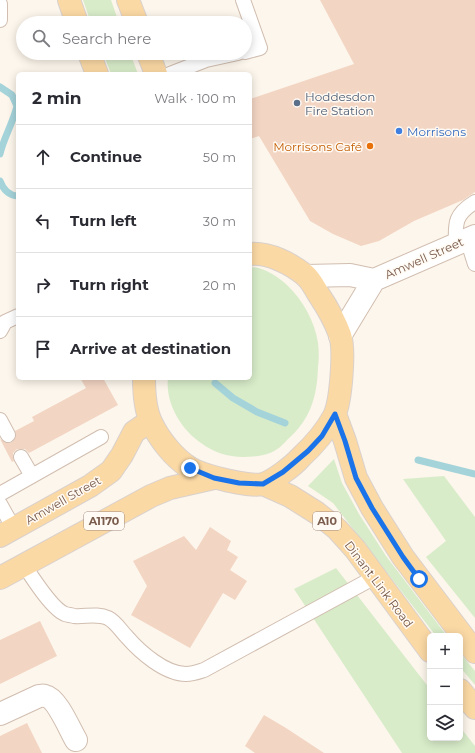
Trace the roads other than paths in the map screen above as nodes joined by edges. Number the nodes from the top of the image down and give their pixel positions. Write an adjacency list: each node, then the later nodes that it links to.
1 (69, 0): 4 (main road)
2 (244, 0): 5 (lane)
3 (0, 4): 6 (lane)
4 (75, 16)
5 (249, 16)
6 (0, 20)
7 (252, 24): 8 (lane)
8 (252, 50)
9 (92, 60): 12 (main road)
10 (151, 60): 13 (main road)
11 (206, 60): 14 (lane)
12 (97, 72)
13 (155, 72)
14 (175, 72)
15 (475, 202): 16 (lane)
16 (466, 240): 18 (lane); 20 (street, Amwell Street)
17 (252, 250): 19 (main road)
18 (475, 264)
19 (306, 276): 20 (street, Amwell Street); 23 (main road)
20 (374, 280): 23 (street, Amwell Street)
21 (16, 317): 22 (lane)
22 (0, 331)
23 (340, 336): 25 (main road)
24 (144, 380): 27 (main road)
25 (335, 414): 33 (main road); 41 (main road)
26 (0, 420): 28 (lane)
27 (150, 422): 32 (main road); 36 (main road, Amwell Street)
28 (8, 435)
29 (101, 437): 31 (lane)
30 (21, 457): 31 (lane)
31 (32, 476): 34 (lane)
32 (214, 478): 33 (main road); 37 (main road, A1170)
33 (263, 484): 38 (main road, Dinant Link Road / A10)
34 (0, 494)
35 (0, 504): 36 (lane)
36 (7, 532)
37 (24, 565): 38 (lane); 39 (main road, A1170)
38 (376, 577): 40 (main road, Dinant Link Road / A10)
39 (0, 578)
40 (427, 647)
41 (475, 652)
42 (463, 694): 43 (main road)
43 (475, 708)
44 (0, 714): 45 (street)
45 (76, 740)

